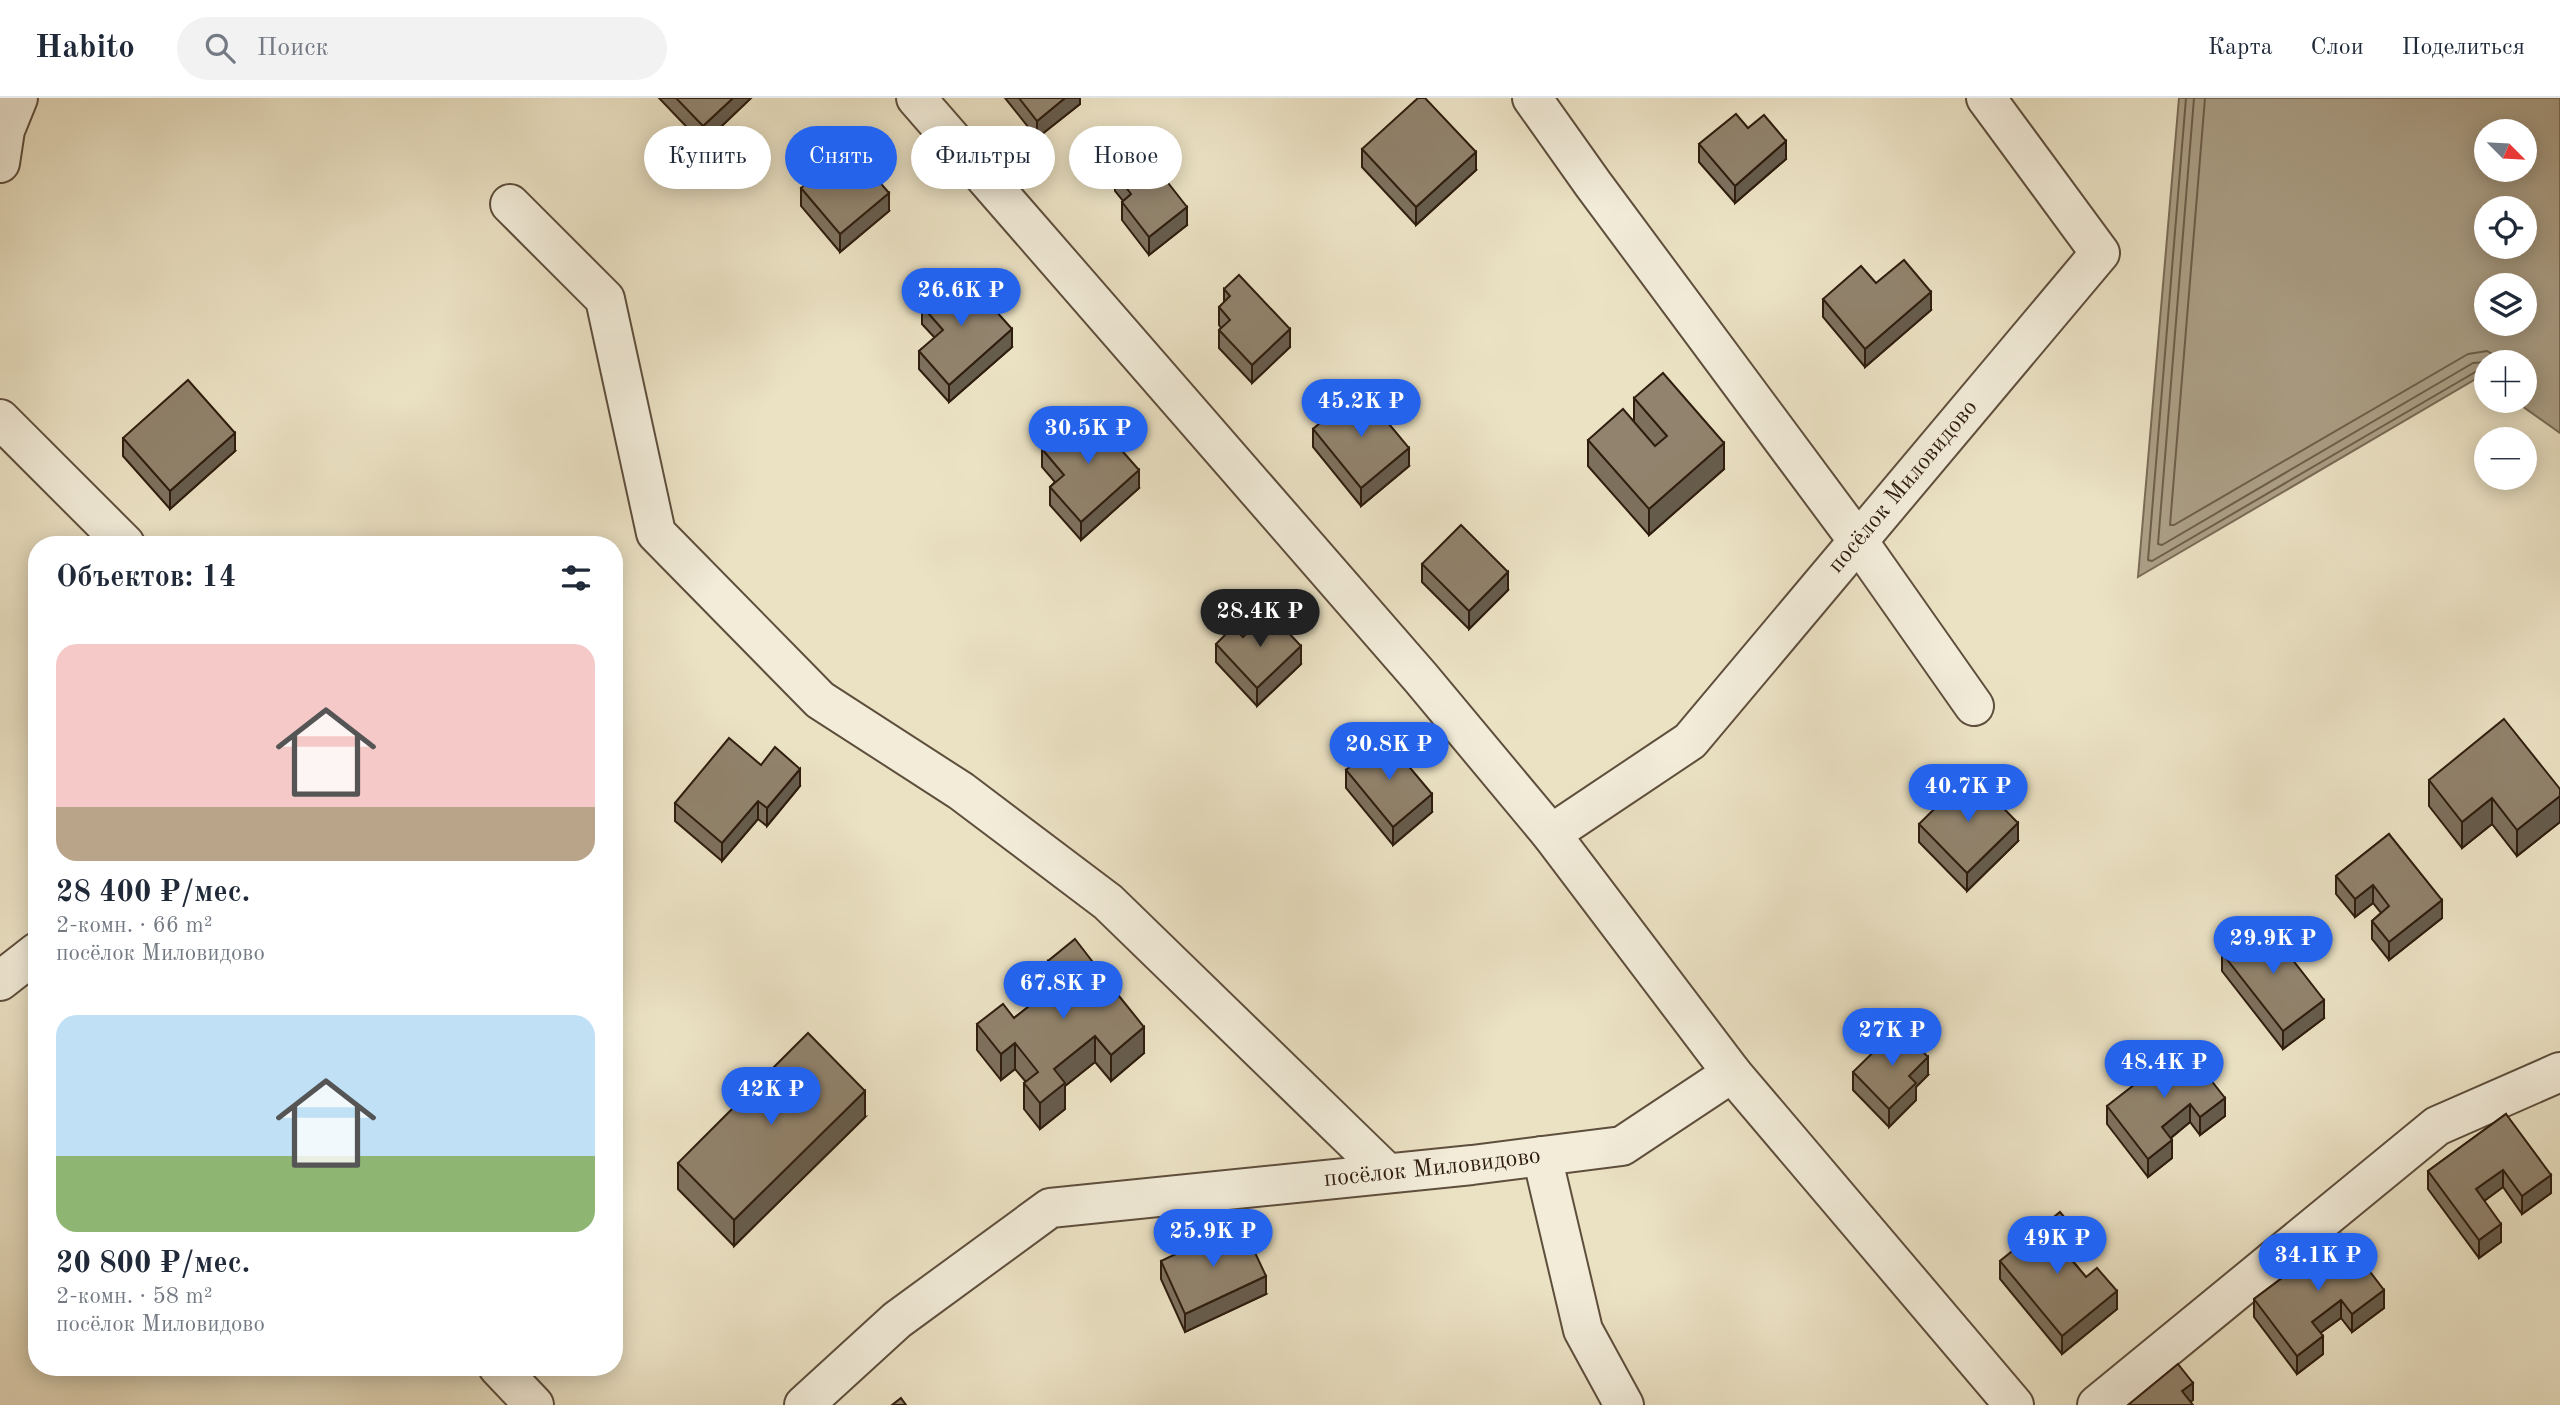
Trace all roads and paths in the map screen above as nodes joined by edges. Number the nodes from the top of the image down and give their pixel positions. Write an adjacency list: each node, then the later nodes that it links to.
1 (18, 98): 5 (street)
2 (916, 98): 11 (street)
3 (1532, 98): 9 (street)
4 (1986, 98): 9 (street, посёлок Миловидово)
5 (0, 163)
6 (510, 204): 17 (street)
7 (0, 419): 8 (street)
8 (117, 536)
9 (1858, 541): 10 (street); 11 (street, посёлок Миловидово)
10 (1974, 706)
11 (1551, 834): 15 (street)
12 (28, 960): 13 (street)
13 (0, 981)
14 (2560, 1072): 23 (street)
15 (1732, 1073): 16 (street, посёлок Миловидово); 22 (street)
16 (1542, 1156): 17 (street, посёлок Миловидово); 21 (street)
17 (1387, 1173): 20 (street, посёлок Миловидово)
18 (505, 1376): 19 (street)
19 (527, 1403)
20 (804, 1405)
21 (1624, 1405)
22 (2014, 1405)
23 (2097, 1405)

